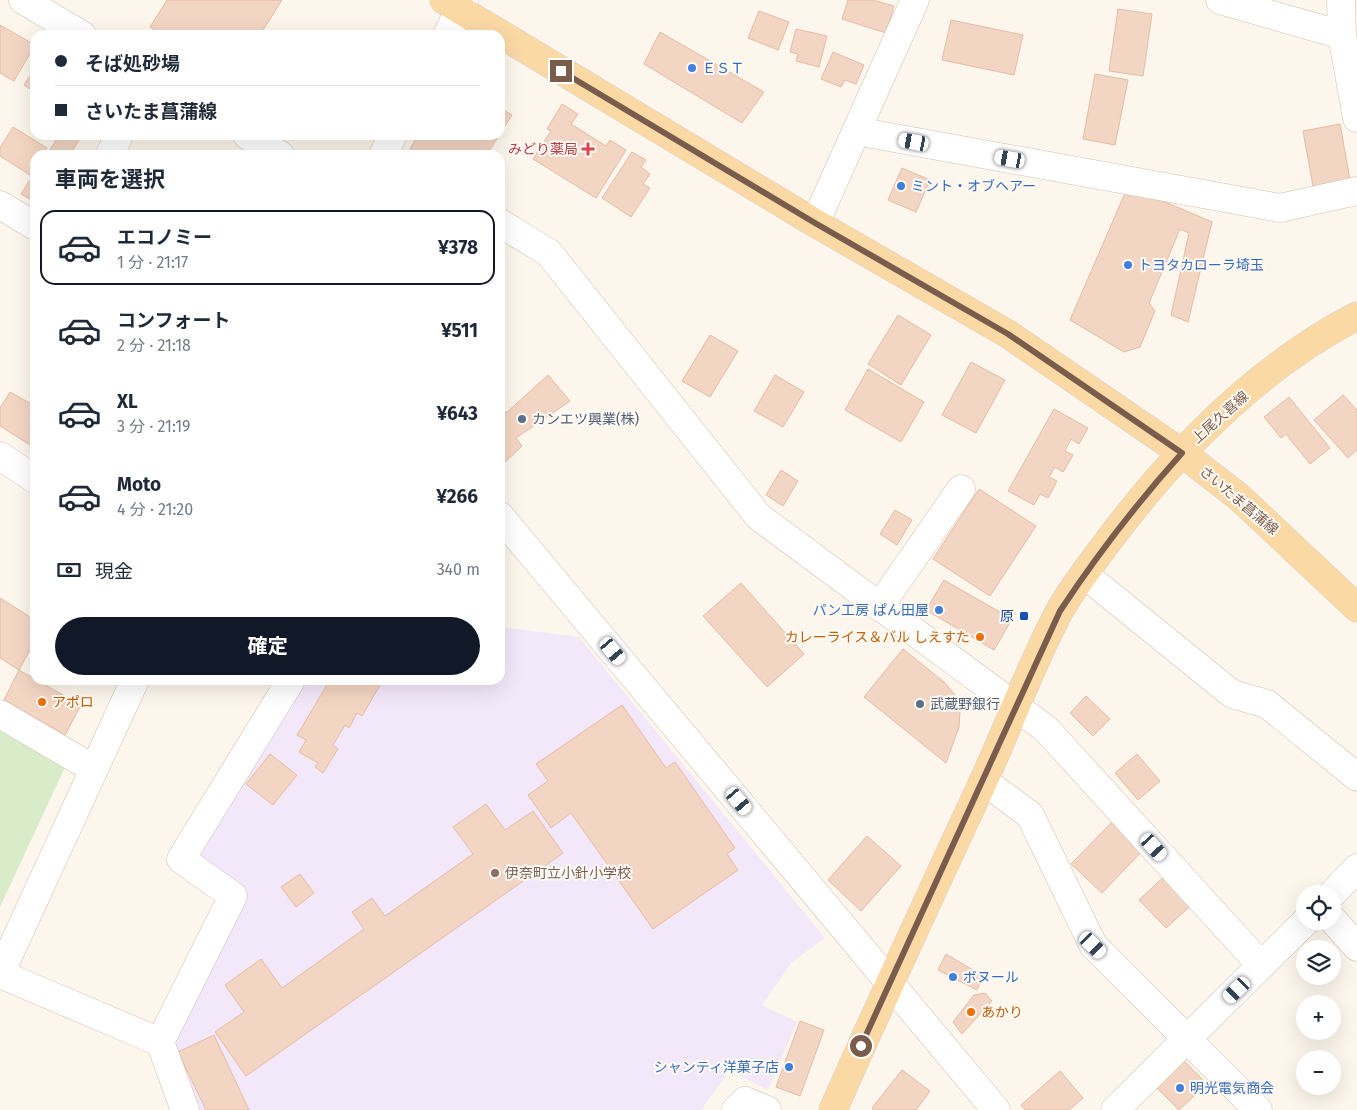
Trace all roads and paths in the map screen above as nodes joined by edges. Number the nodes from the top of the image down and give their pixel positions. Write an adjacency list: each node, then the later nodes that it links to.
1 (23, 0): 6 (street)
2 (915, 0): 12 (street)
3 (1220, 0): 10 (street)
4 (1341, 0): 10 (street)
5 (456, 3): 7 (street); 8 (main road, さいたま菖蒲線)
6 (74, 30)
7 (448, 30)
8 (500, 30)
9 (505, 33): 18 (main road, さいたま菖蒲線)
10 (1342, 35): 11 (street)
11 (1356, 108)
12 (856, 131): 15 (street); 18 (street)
13 (255, 140): 14 (street)
14 (272, 150)
15 (1357, 191)
16 (0, 205): 17 (street)
17 (30, 223)
18 (815, 223): 21 (main road, さいたま菖蒲線)
19 (505, 226): 27 (street)
20 (1357, 316): 21 (main road, 上尾久喜線)
21 (1182, 453): 26 (main road, 上尾久喜線); 28 (main road, さいたま菖蒲線)
22 (0, 456): 23 (street)
23 (30, 476)
24 (960, 489): 27 (street)
25 (505, 522): 42 (street)
26 (1084, 574): 31 (main road, 上尾久喜線); 34 (street)
27 (879, 607): 31 (street)
28 (1357, 608)
29 (133, 685): 33 (street)
30 (288, 685): 44 (street)
31 (1014, 707): 35 (main road, 上尾久喜線); 41 (street)
32 (0, 714): 33 (street)
33 (94, 769): 44 (street)
34 (1357, 777)
35 (984, 781): 42 (main road, 上尾久喜線); 43 (street)
36 (1357, 868): 37 (street)
37 (1341, 885)
38 (1341, 929): 40 (street)
39 (1297, 930): 41 (street)
40 (1357, 947)
41 (1262, 965): 43 (street)
42 (890, 981): 48 (main road, 上尾久喜線); 49 (street)
43 (1187, 1039): 50 (street); 51 (street)
44 (160, 1042): 45 (street)
45 (185, 1110)
46 (736, 1110): 47 (street)
47 (768, 1110)
48 (833, 1110)
49 (996, 1110)
50 (1115, 1110)
51 (1258, 1110)

